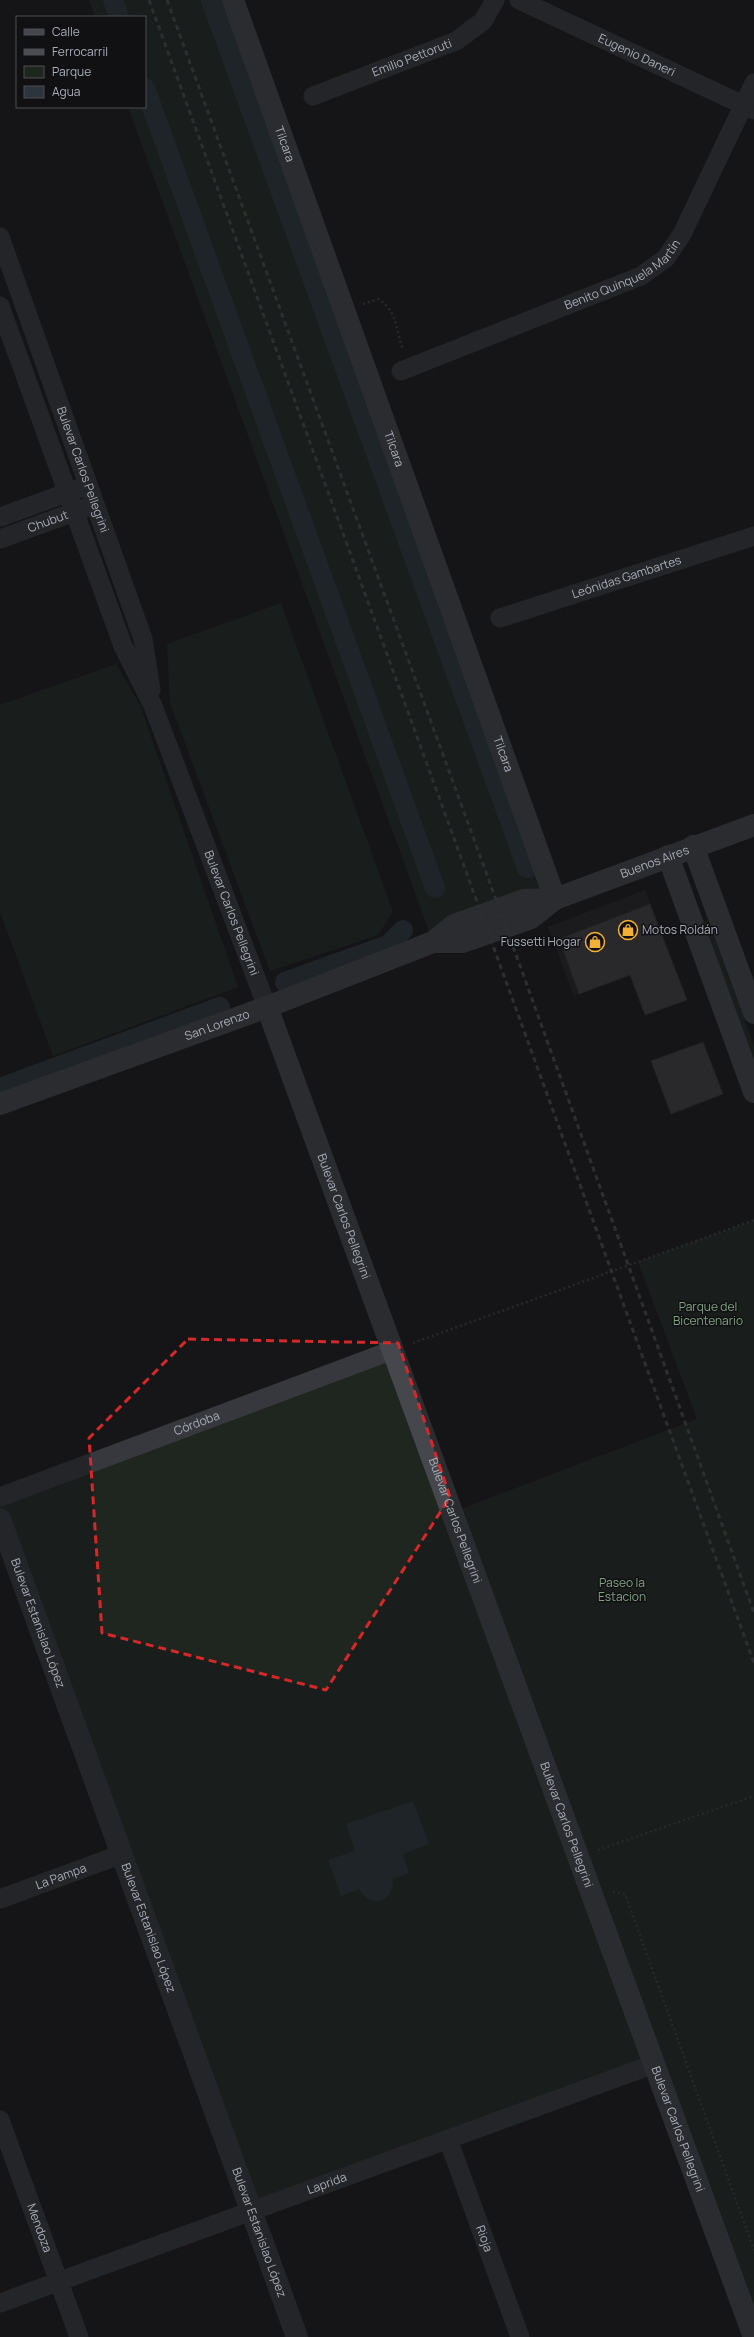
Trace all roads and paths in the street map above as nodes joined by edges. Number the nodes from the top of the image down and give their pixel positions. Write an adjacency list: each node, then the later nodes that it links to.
1 (233, 0): 9 (main road, Tilcara)
2 (495, 0): 5 (street, Emilio Pettoruti)
3 (519, 0): 6 (street, Eugenio Daneri)
4 (754, 83): 6 (street, Benito Quinquela Martín)
5 (314, 96)
6 (749, 108): 10 (street, Benito Quinquela Martín)
7 (0, 237): 12 (street, Bulevar Carlos Pellegrini)
8 (0, 306): 13 (street, Bulevar Carlos Pellegrini)
9 (344, 309): 10 (path); 26 (main road, Tilcara)
10 (421, 362): 11 (street, Benito Quinquela Martín)
11 (401, 370)
12 (88, 485): 13 (street, Chubut); 14 (street, Bulevar Carlos Pellegrini)
13 (67, 492): 15 (street, Bulevar Carlos Pellegrini); 16 (street, Chubut)
14 (95, 504): 15 (street, Chubut); 20 (street, Bulevar Carlos Pellegrini)
15 (74, 512): 18 (street, Chubut); 21 (street, Bulevar Carlos Pellegrini)
16 (0, 517)
17 (754, 536): 19 (street, Leónidas Gambartes)
18 (0, 539)
19 (500, 618)
20 (144, 639): 21 (street); 22 (street, Bulevar Carlos Pellegrini)
21 (123, 646): 22 (street, Bulevar Carlos Pellegrini)
22 (153, 706): 28 (street, Bulevar Carlos Pellegrini)
23 (754, 824): 24 (main road, Buenos Aires)
24 (693, 846): 25 (main road, Buenos Aires); 29 (main road)
25 (668, 856): 26 (main road, Buenos Aires); 30 (main road)
26 (555, 898): 27 (main road, Buenos Aires)
27 (485, 924): 28 (main road, San Lorenzo)
28 (267, 1006): 31 (main road, San Lorenzo); 33 (main road, Bulevar Carlos Pellegrini)
29 (754, 1013)
30 (754, 1092)
31 (0, 1104)
32 (754, 1220): 33 (path)
33 (393, 1350): 34 (street, Córdoba); 38 (main road, Bulevar Carlos Pellegrini)
34 (0, 1497)
35 (0, 1519): 37 (street, Bulevar Estanislao López)
36 (754, 1796): 38 (path)
37 (122, 1854): 40 (street, La Pampa); 44 (street, Bulevar Estanislao López)
38 (579, 1857): 39 (main road, Bulevar Carlos Pellegrini)
39 (590, 1888): 41 (main road, Bulevar Carlos Pellegrini); 45 (path)
40 (0, 1899)
41 (654, 2064): 43 (street, Laprida); 51 (main road, Bulevar Carlos Pellegrini)
42 (0, 2120): 46 (street, Mendoza)
43 (448, 2139): 44 (street, Laprida); 50 (street, Rioja)
44 (252, 2211): 46 (street, Laprida); 49 (street, Bulevar Estanislao López)
45 (754, 2250)
46 (59, 2281): 47 (street, Laprida); 48 (street, Mendoza)
47 (0, 2303)
48 (79, 2337)
49 (298, 2337)
50 (520, 2337)
51 (754, 2337)

